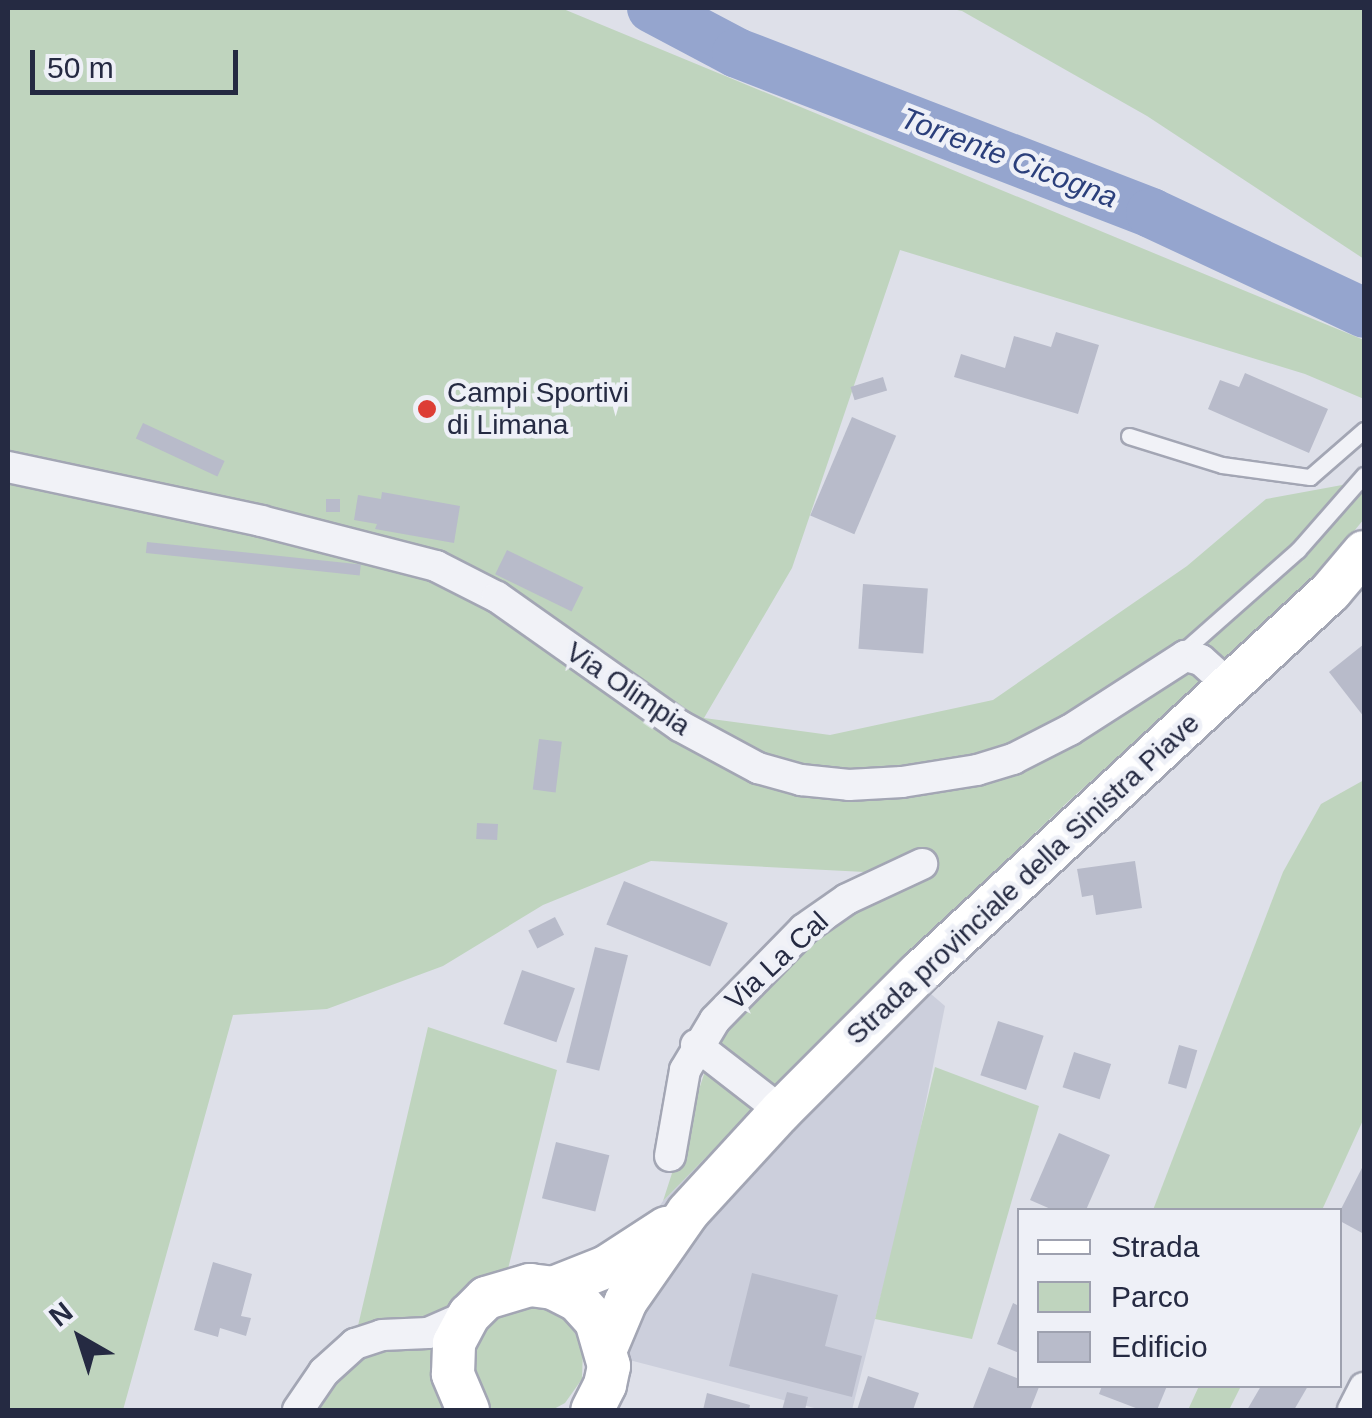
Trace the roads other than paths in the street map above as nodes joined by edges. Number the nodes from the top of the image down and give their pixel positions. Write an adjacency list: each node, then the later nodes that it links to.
1 (1364, 430): 2 (lane)
2 (1129, 436)
3 (8, 467): 6 (street, Via Olimpia)
4 (1364, 475): 6 (lane)
5 (1364, 552): 7 (main road, Strada provinciale della Sinistra Piave)
6 (1173, 660): 7 (street)
7 (1230, 686): 10 (main road, Strada provinciale della Sinistra Piave)
8 (922, 864): 9 (street, Via La Cal)
9 (696, 1044): 10 (street); 11 (street, Via La Cal)
10 (780, 1111): 12 (main road, Strada provinciale della Sinistra Piave)
11 (670, 1156)
12 (688, 1212): 13 (main road); 16 (main road)
13 (552, 1288): 14 (main road); 16 (main road)
14 (468, 1315): 15 (street); 18 (main road)
15 (382, 1335): 18 (street); 20 (street)
16 (606, 1346): 19 (main road)
17 (1364, 1388): 21 (street)
18 (460, 1392)
19 (596, 1408)
20 (298, 1410)
21 (1353, 1410)

